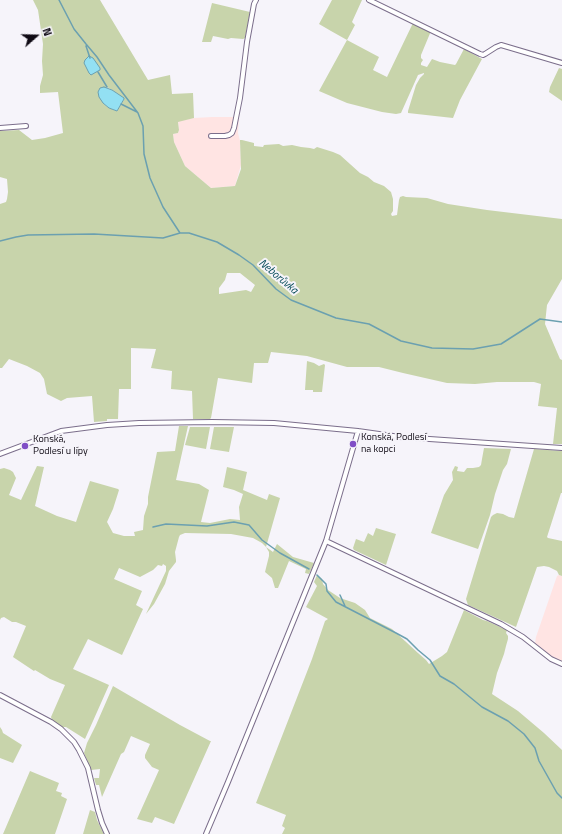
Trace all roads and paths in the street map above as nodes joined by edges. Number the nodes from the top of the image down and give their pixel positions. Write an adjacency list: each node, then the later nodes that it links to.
1 (256, 0): 6 (street)
2 (369, 0): 3 (street)
3 (562, 63)
4 (26, 126): 5 (street)
5 (0, 128)
6 (211, 136)
7 (358, 430): 8 (street); 9 (street); 10 (street)
8 (562, 448)
9 (0, 454)
10 (326, 541): 11 (street); 14 (street)
11 (562, 664)
12 (0, 694): 13 (street)
13 (107, 834)
14 (206, 834)

